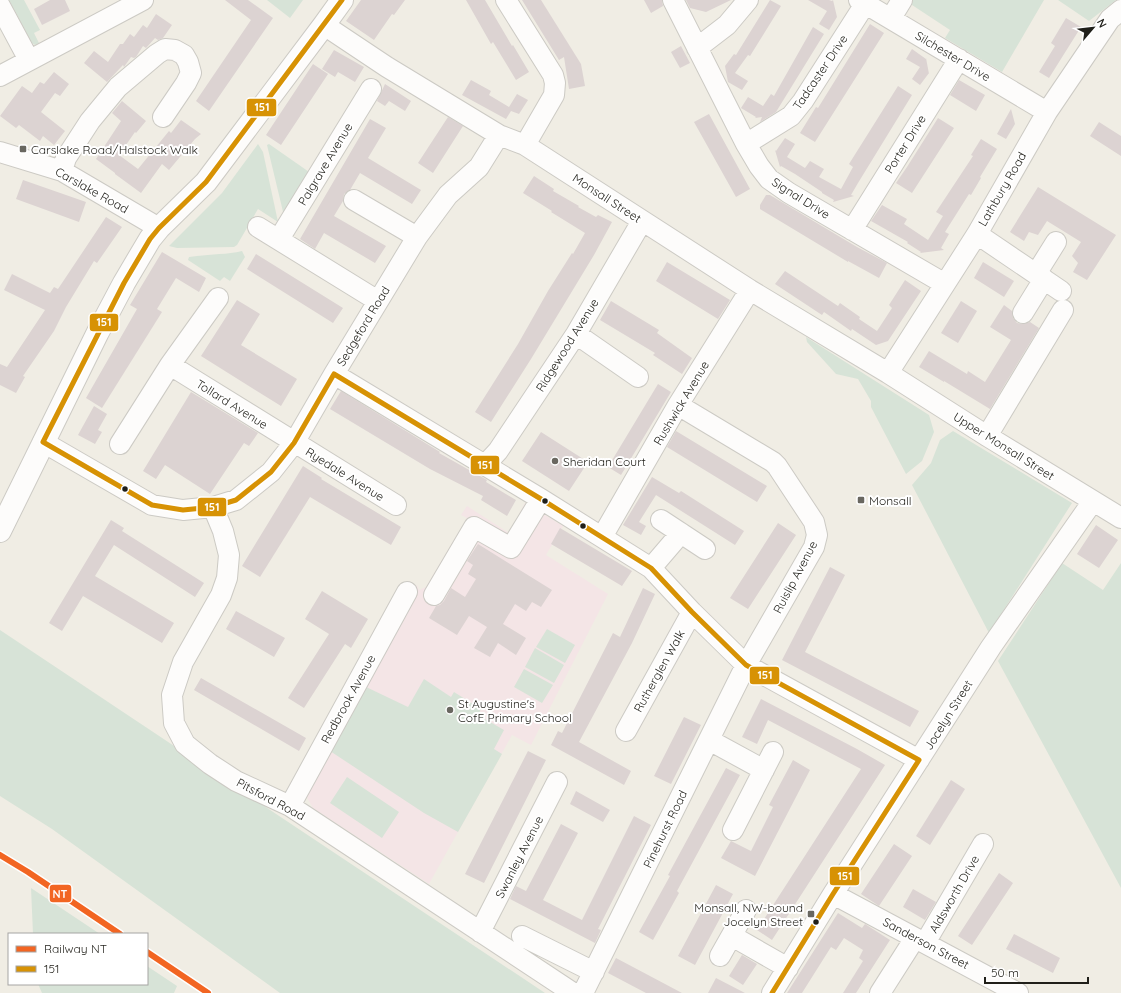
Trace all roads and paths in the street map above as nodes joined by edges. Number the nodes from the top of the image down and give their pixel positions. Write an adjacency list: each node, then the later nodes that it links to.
1 (143, 0): 14 (street)
2 (342, 0): 11 (highway)
3 (506, 0): 21 (street)
4 (673, 0): 12 (street, Signal Drive)
5 (748, 0): 12 (street)
6 (902, 0): 10 (street)
7 (862, 2): 10 (street, Silchester Drive); 20 (street, Tadcaster Drive)
8 (0, 6): 14 (street)
9 (1121, 10): 17 (street, Lathbury Road)
10 (891, 18): 13 (street, Silchester Drive)
11 (324, 25): 19 (street, Monsall Street); 27 (highway)
12 (697, 48): 20 (street, Signal Drive)
13 (959, 59): 17 (street, Silchester Drive); 28 (street, Porter Drive)
14 (29, 60): 15 (street)
15 (0, 76)
16 (371, 89): 31 (street, Palgrave Avenue)
17 (1047, 112): 29 (street, Lathbury Road)
18 (163, 117): 23 (street)
19 (499, 135): 21 (street, Monsall Street); 30 (street, Sedgeford Road)
20 (746, 144): 28 (street, Signal Drive)
21 (525, 145): 25 (street, Monsall Street)
22 (0, 152): 23 (street, Carslake Road)
23 (62, 171): 27 (street, Carslake Road)
24 (354, 200): 30 (street)
25 (642, 221): 35 (street, Monsall Street); 39 (street, Ridgewood Avenue)
26 (258, 227): 31 (street)
27 (159, 228): 46 (highway)
28 (852, 230): 34 (street, Signal Drive)
29 (976, 234): 33 (street); 34 (street, Lathbury Road)
30 (417, 237): 37 (street, Sedgeford Road)
31 (279, 240): 37 (street)
32 (1056, 242): 33 (street)
33 (1040, 277): 38 (street); 45 (street)
34 (945, 284): 41 (street, Lathbury Road)
35 (750, 290): 41 (street, Monsall Street); 44 (street, Rushwick Avenue)
36 (218, 298): 40 (street)
37 (378, 301): 42 (street, Sedgeford Road)
38 (1023, 313)
39 (576, 334): 43 (street); 49 (street, Ridgewood Avenue)
40 (170, 365): 47 (street, Tollard Avenue); 48 (street)
41 (888, 373): 45 (street, Upper Monsall Street)
42 (334, 374): 47 (street, Sedgeford Road); 49 (street)
43 (638, 377)
44 (678, 406): 58 (street, Rushwick Avenue); 64 (street, Ruislip Avenue)
45 (987, 436): 51 (street, Upper Monsall Street)
46 (44, 442): 53 (street, Sedgeford Road); 56 (highway)
47 (294, 443): 52 (street, Ryedale Avenue); 53 (street, Sedgeford Road)
48 (120, 444)
49 (485, 466): 50 (street)
50 (541, 499): 58 (street); 62 (street)
51 (1093, 502): 54 (street, Upper Monsall Street); 68 (street, Jocelyn Street)
52 (396, 505)
53 (213, 507): 71 (street, Pitsford Road)
54 (1121, 518)
55 (661, 520): 57 (street)
56 (0, 531)
57 (681, 533): 59 (street); 60 (street)
58 (602, 537): 60 (street)
59 (705, 549)
60 (651, 568): 63 (street)
61 (407, 592): 71 (street, Redbrook Avenue)
62 (434, 595)
63 (692, 612): 64 (street); 65 (street, Rutherglen Walk)
64 (746, 665): 66 (street, Pinehurst Road); 68 (street)
65 (626, 731)
66 (709, 740): 69 (street); 82 (street, Pinehurst Road)
67 (773, 752): 69 (street)
68 (919, 760): 74 (street, Jocelyn Street)
69 (764, 770): 72 (street)
70 (557, 782): 76 (street, Swanley Avenue)
71 (290, 806): 76 (street, Pitsford Road)
72 (733, 830)
73 (983, 844): 79 (street, Aldsworth Drive)
74 (833, 894): 79 (street, Sanderson Street); 81 (street, Jocelyn Street)
75 (746, 910): 78 (street)
76 (480, 932): 83 (street, Pitsford Road)
77 (522, 936): 82 (street)
78 (732, 936): 80 (street); 81 (street)
79 (920, 940): 86 (street, Aldsworth Drive); 87 (street, Sanderson Street)
80 (720, 956)
81 (788, 968): 85 (street, Jocelyn Street)
82 (594, 972): 84 (street, Pinehurst Road)
83 (573, 993)
84 (583, 993)
85 (772, 993)
86 (880, 993)
87 (1018, 993)

